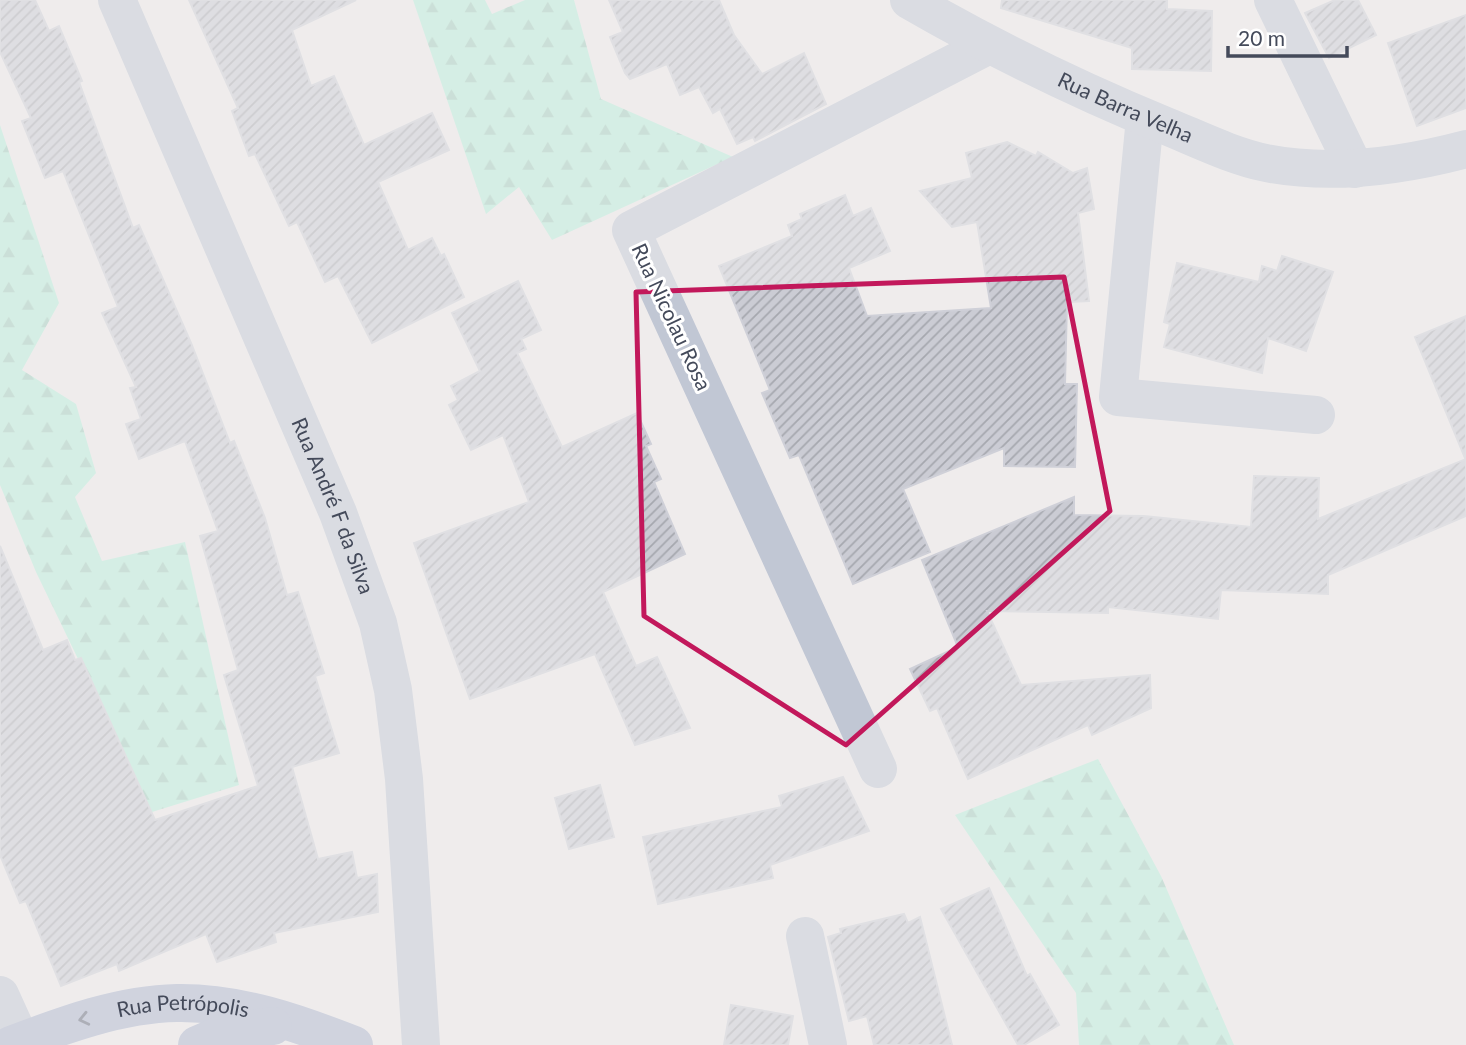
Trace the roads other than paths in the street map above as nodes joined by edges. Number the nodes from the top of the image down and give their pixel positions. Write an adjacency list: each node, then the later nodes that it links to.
1 (117, 0): 16 (street, Rua André F da Silva)
2 (909, 0): 4 (street, Rua Barra Velha)
3 (1273, 0): 7 (street)
4 (987, 46): 5 (street, Rua Barra Velha); 9 (street, Rua Nicolau Rosa)
5 (1145, 118): 7 (street, Rua Barra Velha); 8 (street)
6 (1466, 149): 7 (street, Rua Barra Velha)
7 (1355, 169)
8 (1316, 415)
9 (878, 769)
10 (805, 936): 17 (street)
11 (0, 995): 13 (street)
12 (296, 1023): 13 (main road, Rua Petrópolis, one-way to 13); 14 (main road); 15 (main road, Rua Petrópolis)
13 (16, 1043)
14 (197, 1045)
15 (354, 1045)
16 (421, 1045)
17 (828, 1045)

